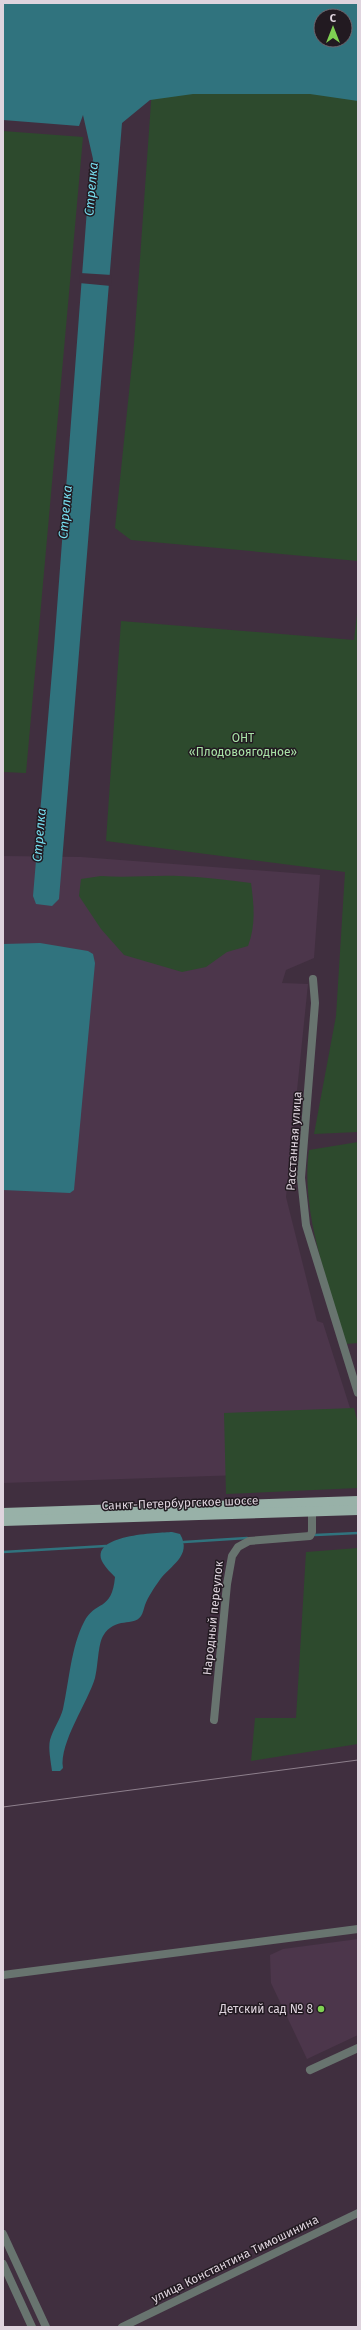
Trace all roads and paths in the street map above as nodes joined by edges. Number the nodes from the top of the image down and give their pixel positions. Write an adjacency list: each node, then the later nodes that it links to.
1 (313, 979): 2 (street, Расстанная улица)
2 (358, 1393)
3 (358, 1501): 6 (main road, Санкт-Петербургское шоссе)
4 (358, 1510): 5 (main road, Санкт-Петербургское шоссе)
5 (312, 1512): 7 (main road, Санкт-Петербургское шоссе); 8 (street, Народный переулок)
6 (3, 1513)
7 (3, 1521)
8 (214, 1720)
9 (358, 1929): 10 (street)
10 (3, 1975)
11 (358, 2048): 12 (street)
12 (310, 2070)
13 (358, 2213): 18 (street, улица Константина Тимошинина)
14 (3, 2234): 17 (street)
15 (3, 2264): 16 (street)
16 (32, 2327)
17 (46, 2327)
18 (122, 2327)

